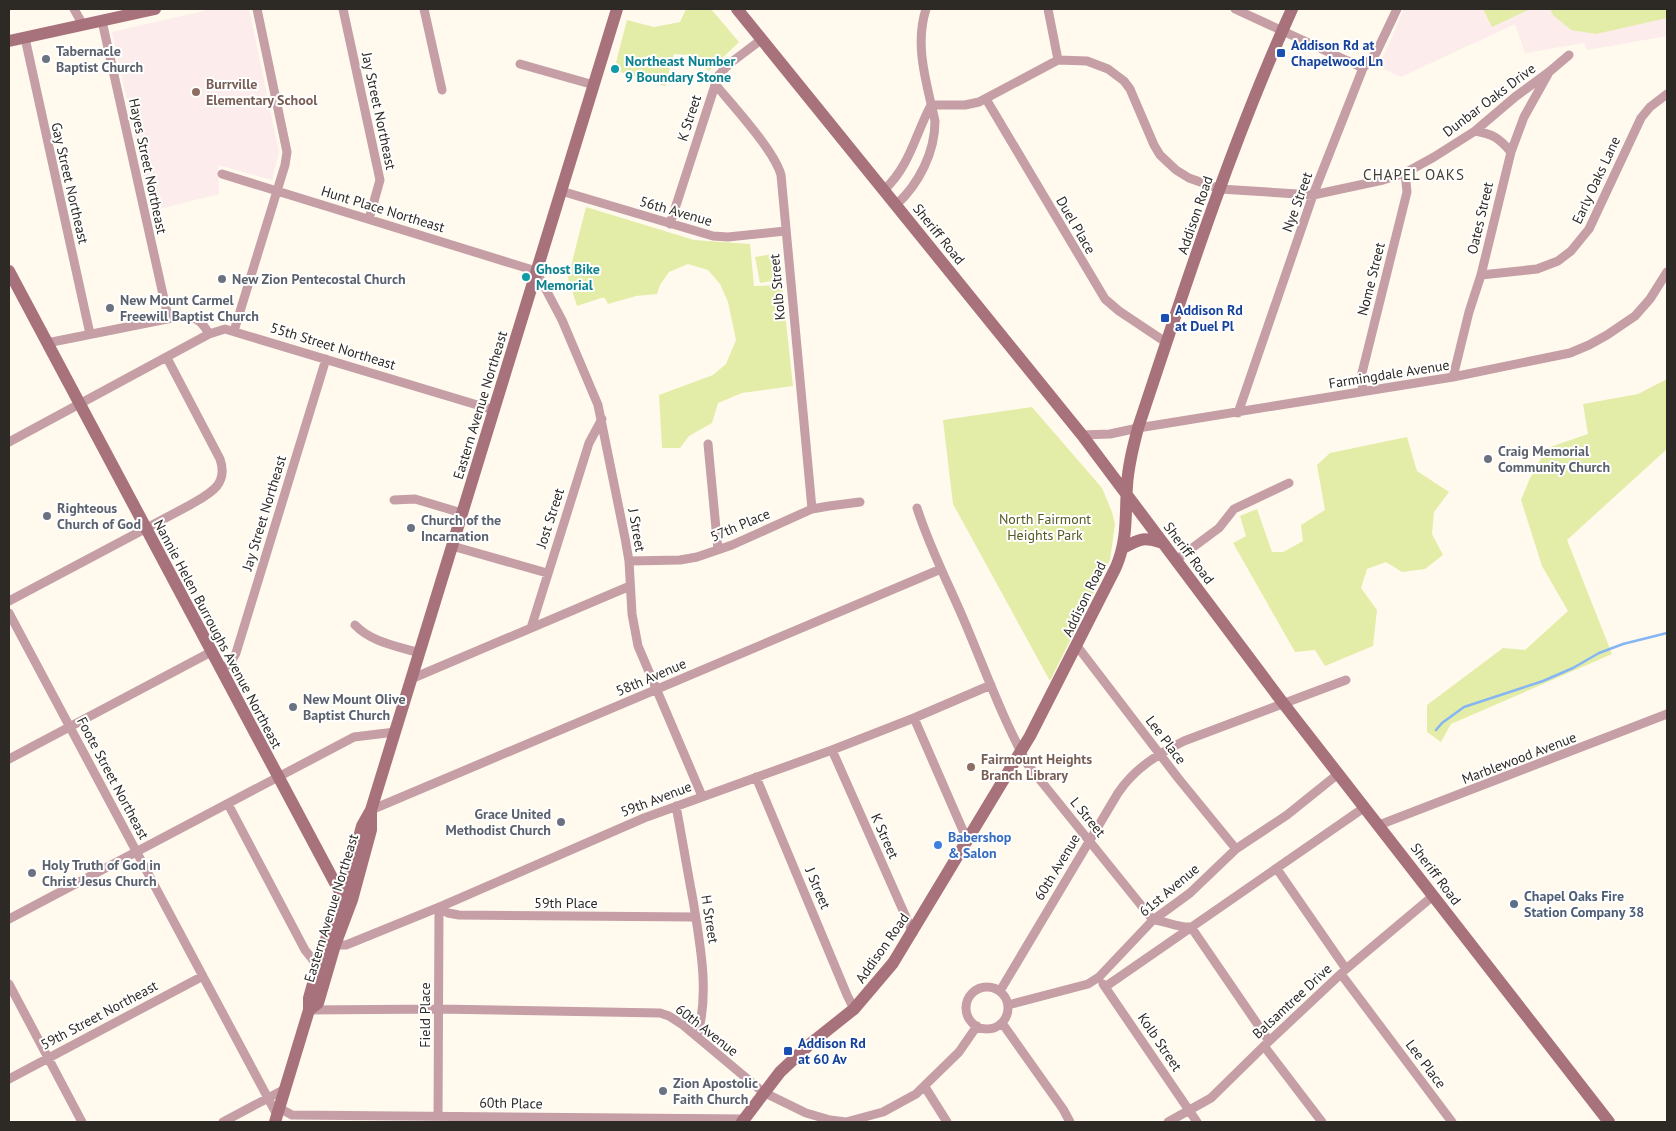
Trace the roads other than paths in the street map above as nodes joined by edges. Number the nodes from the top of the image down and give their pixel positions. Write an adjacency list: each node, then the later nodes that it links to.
1 (74, 9): 14 (street)
2 (155, 9): 13 (main road)
3 (257, 9): 36 (street)
4 (343, 9): 40 (street, Jay Street Northeast)
5 (424, 9): 26 (street)
6 (617, 9): 25 (main road, Eastern Avenue Northeast)
7 (737, 9): 17 (main road, Sheriff Road)
8 (926, 9): 29 (street)
9 (1048, 9): 20 (street)
10 (1235, 9): 15 (street)
11 (1292, 9): 15 (main road, Addison Road)
12 (1396, 9): 22 (street, Nye Street)
13 (102, 21): 14 (main road); 47 (street, Hayes Street Northeast)
14 (83, 25): 16 (main road)
15 (1283, 30): 22 (street); 34 (main road, Addison Road)
16 (25, 38): 18 (main road); 49 (street, Gay Street Northeast)
17 (762, 39): 24 (street, K Street); 35 (main road, Sheriff Road)
18 (9, 41)
19 (1569, 55): 23 (street, Dunbar Oaks Drive)
20 (1058, 60): 28 (street); 34 (street, Dunbar Oaks Drive)
21 (520, 64): 25 (street)
22 (1363, 68): 38 (street, Nye Street)
23 (1549, 72): 30 (street, Dunbar Oaks Drive); 31 (street, Oates Street)
24 (715, 84): 41 (street, K Street); 42 (street, Kolb Street)
25 (594, 85): 37 (main road, Eastern Avenue Northeast)
26 (442, 90)
27 (1667, 94): 45 (street, Early Oaks Lane)
28 (986, 99): 29 (street); 52 (street, Duel Place)
29 (931, 105): 35 (street); 39 (street)
30 (1475, 131): 31 (street); 32 (street, Dunbar Oaks Drive)
31 (1511, 152): 45 (street, Oates Street)
32 (1405, 173): 38 (street, Dunbar Oaks Drive); 56 (street, Nome Street)
33 (222, 174): 36 (street, Hunt Place Northeast)
34 (1220, 189): 38 (street, Dunbar Oaks Drive); 52 (main road, Addison Road)
35 (884, 190): 39 (main road, Sheriff Road)
36 (277, 191): 40 (street, Hunt Place Northeast); 48 (street)
37 (561, 191): 41 (street, 56th Avenue); 43 (main road, Eastern Avenue Northeast)
38 (1313, 195): 59 (street, Nye Street)
39 (896, 205): 62 (main road, Sheriff Road)
40 (369, 219): 43 (street, Hunt Place Northeast)
41 (670, 224): 42 (street, 56th Avenue)
42 (785, 231): 70 (street, Kolb Street)
43 (536, 271): 58 (main road, Eastern Avenue Northeast); 60 (street, J Street)
44 (1667, 272): 55 (street, Farmingdale Avenue)
45 (1481, 276): 55 (street, Oates Street)
46 (10, 277): 51 (main road, Nannie Helen Burroughs Avenue Northeast)
47 (168, 317): 49 (street); 50 (street)
48 (234, 331): 50 (street, 55th Street Northeast); 54 (street, 55th Street Northeast)
49 (90, 334): 51 (street)
50 (209, 334): 53 (street, 55th Street Northeast)
51 (47, 343): 57 (main road, Nannie Helen Burroughs Avenue Northeast)
52 (1167, 343): 61 (main road, Addison Road)
53 (166, 358): 57 (street, 55th Street Northeast); 72 (street)
54 (326, 359): 58 (street, 55th Street Northeast); 89 (street, Jay Street Northeast)
55 (1453, 377): 56 (street, Farmingdale Avenue)
56 (1363, 392): 59 (street, Farmingdale Avenue)
57 (79, 404): 63 (street, 55th Street Northeast); 72 (main road, Nannie Helen Burroughs Avenue Northeast)
58 (494, 410): 71 (main road, Eastern Avenue Northeast)
59 (1238, 413): 61 (street, Farmingdale Avenue)
60 (602, 419): 78 (street, J Street); 80 (street, Jost Street)
61 (1138, 428): 62 (street, Farmingdale Avenue); 66 (main road, Addison Road)
62 (1082, 435): 66 (main road, Sheriff Road)
63 (9, 442)
64 (708, 444): 76 (street)
65 (1289, 483): 77 (street)
66 (1127, 496): 73 (main road, Sheriff Road); 75 (main road, Addison Road)
67 (394, 500): 71 (street)
68 (860, 502): 70 (street, 57th Place)
69 (917, 508): 79 (street, L Street)
70 (812, 509): 76 (street, 57th Place)
71 (462, 514): 74 (main road, Eastern Avenue Northeast)
72 (145, 528): 82 (street); 87 (main road, Nannie Helen Burroughs Avenue Northeast)
73 (1163, 543): 75 (main road); 77 (main road, Sheriff Road)
74 (452, 546): 80 (street); 88 (main road, Eastern Avenue Northeast)
75 (1123, 548): 86 (main road, Addison Road)
76 (718, 550): 78 (street, 57th Place)
77 (1176, 560): 94 (main road, Sheriff Road)
78 (629, 561): 81 (street, J Street)
79 (941, 569): 92 (street, L Street); 93 (street, 58th Avenue)
80 (547, 573): 85 (street, Jost Street)
81 (630, 586): 85 (street); 93 (street, J Street)
82 (9, 601)
83 (9, 613): 97 (street, Foote Street Northeast)
84 (355, 625): 88 (street)
85 (531, 628): 90 (street)
86 (1077, 646): 100 (main road, Addison Road); 101 (street, Lee Place)
87 (212, 652): 89 (main road, Nannie Helen Burroughs Avenue Northeast); 97 (street)
88 (419, 653): 90 (main road, Eastern Avenue Northeast)
89 (220, 669): 104 (main road, Nannie Helen Burroughs Avenue Northeast)
90 (411, 679): 98 (main road, Eastern Avenue Northeast)
91 (1346, 680): 94 (street, 60th Avenue)
92 (991, 685): 96 (street, 59th Avenue); 100 (street, L Street)
93 (657, 689): 106 (street, J Street); 110 (street, 58th Avenue)
94 (1283, 703): 101 (street, 60th Avenue); 103 (main road, Sheriff Road)
95 (1667, 714): 111 (street, Marblewood Avenue)
96 (914, 718): 99 (street, 59th Avenue); 113 (street)
97 (70, 727): 102 (street); 115 (street, Foote Street Northeast)
98 (395, 732): 104 (street); 110 (main road, Eastern Avenue Northeast)
99 (832, 750): 105 (street, 59th Avenue); 124 (street, K Street)
100 (1021, 752): 112 (street, L Street); 113 (main road, Addison Road)
101 (1159, 754): 112 (street, 60th Avenue); 114 (street, Lee Place)
102 (9, 759)
103 (1338, 774): 109 (main road, Sheriff Road); 114 (street, 61st Avenue)
104 (278, 777): 107 (street); 118 (main road, Nannie Helen Burroughs Avenue Northeast)
105 (756, 777): 106 (street, 59th Avenue); 135 (street, J Street)
106 (702, 796): 108 (street, 59th Avenue)
107 (228, 804): 115 (street); 126 (street)
108 (676, 806): 119 (street, 59th Avenue); 120 (street, H Street)
109 (1365, 807): 111 (main road, Sheriff Road); 116 (street)
110 (371, 810): 118 (main road, Eastern Avenue Northeast)
111 (1380, 825): 117 (main road, Sheriff Road)
112 (1089, 840): 122 (street, L Street); 132 (street, 60th Avenue)
113 (968, 842): 124 (main road, Addison Road)
114 (1236, 849): 122 (street, 61st Avenue)
115 (136, 852): 121 (street); 128 (street, Foote Street Northeast)
116 (1277, 869): 123 (street); 127 (street, Lee Place)
117 (1433, 896): 127 (street, Balsamtree Drive); 160 (main road, Sheriff Road)
118 (347, 897): 125 (main road, Eastern Avenue Northeast); 126 (main road, Eastern Avenue Northeast)
119 (439, 907): 120 (street, 59th Place); 125 (street, 59th Avenue); 134 (street, Field Place)
120 (696, 917): 139 (street, H Street)
121 (9, 920)
122 (1153, 920): 123 (street); 129 (street, 61st Avenue)
123 (1191, 927): 131 (street); 140 (street)
124 (913, 933): 135 (main road, Addison Road)
125 (335, 946): 136 (main road, Eastern Avenue Northeast)
126 (319, 963): 136 (main road, Eastern Avenue Northeast)
127 (1344, 972): 140 (street, Balsamtree Drive); 159 (street, Lee Place)
128 (202, 976): 141 (street, 59th Street Northeast); 146 (street, Foote Street Northeast)
129 (1099, 977): 131 (street, Kolb Street); 133 (street, 61st Avenue)
130 (9, 984): 141 (street)
131 (1106, 987): 147 (street, Kolb Street)
132 (1000, 991): 133 (street); 138 (street)
133 (1008, 1006): 137 (street)
134 (439, 1009): 136 (street, 60th Avenue); 139 (street, 60th Avenue); 149 (street, Field Place)
135 (854, 1009): 145 (main road, Addison Road)
136 (309, 1010): 144 (main road, Eastern Avenue Northeast)
137 (1002, 1023): 138 (street); 155 (street)
138 (977, 1026): 143 (street, 60th Avenue)
139 (696, 1037): 145 (street, 60th Avenue)
140 (1267, 1043): 147 (street, Balsamtree Drive); 158 (street)
141 (48, 1058): 142 (street, 59th Street Northeast); 151 (street)
142 (9, 1079)
143 (925, 1087): 153 (street, 60th Avenue); 154 (street)
144 (285, 1089): 146 (street); 148 (main road, Eastern Avenue Northeast)
145 (763, 1092): 150 (main road, Addison Road); 153 (street, 60th Avenue)
146 (268, 1098): 148 (street, Foote Street Northeast); 152 (street)
147 (1190, 1110): 156 (street, Balsamtree Drive); 157 (street, Kolb Street)
148 (277, 1115): 149 (street, 60th Place)
149 (438, 1119): 150 (street, 60th Place)
150 (743, 1121)
151 (82, 1122)
152 (223, 1122)
153 (846, 1122)
154 (947, 1122)
155 (1070, 1122)
156 (1168, 1122)
157 (1197, 1122)
158 (1322, 1122)
159 (1452, 1122)
160 (1609, 1122)

